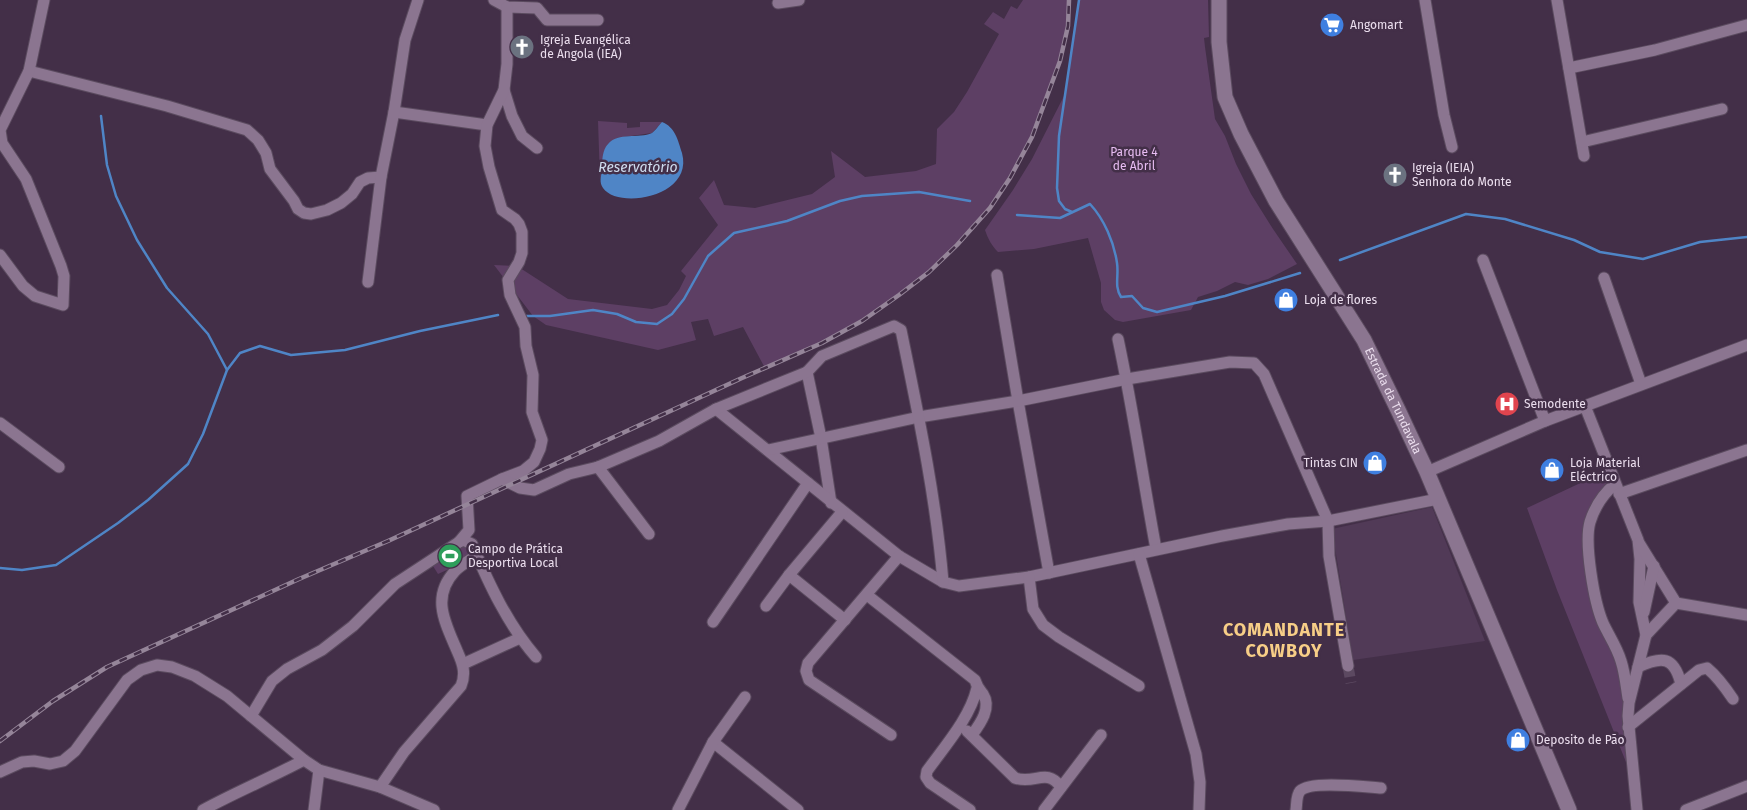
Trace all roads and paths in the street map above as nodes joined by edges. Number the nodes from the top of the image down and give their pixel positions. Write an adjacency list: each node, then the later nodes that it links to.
1 (44, 0): 13 (street)
2 (418, 0): 16 (street)
3 (494, 0): 9 (street)
4 (799, 0): 8 (street)
5 (1219, 0): 44 (main road, Estrada da Tundavala)
6 (1425, 0): 19 (street)
7 (1557, 0): 12 (street)
8 (778, 3)
9 (506, 7): 10 (street); 14 (street)
10 (598, 20)
11 (1747, 25): 12 (street)
12 (1569, 68): 18 (street)
13 (29, 71): 22 (street); 23 (street)
14 (504, 90): 17 (street); 20 (street)
15 (1722, 109): 18 (street)
16 (394, 112): 17 (street); 22 (street)
17 (487, 124): 45 (street)
18 (1582, 142): 21 (street)
19 (1452, 147)
20 (537, 148)
21 (1584, 156)
22 (381, 177): 27 (street)
23 (0, 255)
24 (1483, 260): 37 (street)
25 (997, 275): 33 (street)
26 (1604, 278): 32 (street)
27 (368, 282)
28 (1118, 339): 31 (street)
29 (1747, 345): 32 (street)
30 (807, 372): 35 (street); 36 (street); 39 (street)
31 (1127, 379): 33 (street); 51 (street); 55 (street)
32 (1641, 384): 34 (street)
33 (1018, 401): 36 (street); 60 (street)
34 (1585, 406): 37 (street); 47 (street)
35 (716, 409): 40 (street); 43 (street)
36 (919, 417): 39 (street); 63 (street)
37 (1545, 421): 44 (street)
38 (0, 423): 42 (street)
39 (821, 438): 40 (street); 49 (street)
40 (768, 450): 46 (street)
41 (1747, 450): 47 (street)
42 (58, 467)
43 (598, 467): 45 (street); 52 (street)
44 (1427, 472): 48 (main road, Estrada da Tundavala)
45 (502, 479): 54 (street)
46 (808, 483): 49 (street); 70 (street)
47 (1617, 489): 53 (street); 82 (street)
48 (1438, 499): 51 (street); 106 (main road, Estrada da Tundavala)
49 (832, 504): 50 (street)
50 (842, 512): 58 (street); 61 (street)
51 (1328, 521): 55 (street); 75 (street)
52 (649, 534)
53 (1638, 540): 59 (street); 68 (street)
54 (459, 542): 57 (street); 83 (street)
55 (1156, 549): 56 (street)
56 (1138, 554): 60 (street); 104 (street)
57 (477, 555): 72 (street); 74 (street)
58 (899, 556): 63 (street); 64 (street)
59 (1654, 566): 65 (street); 68 (street)
60 (1049, 573): 62 (street)
61 (788, 575): 66 (street); 69 (street)
62 (1029, 577): 63 (street); 78 (street)
63 (943, 582)
64 (867, 595): 69 (street); 79 (street)
65 (1676, 603): 67 (street); 71 (street)
66 (766, 606)
67 (1747, 616)
68 (1642, 618): 71 (street)
69 (845, 620): 86 (street)
70 (713, 622)
71 (1646, 635): 76 (street)
72 (520, 638): 73 (street); 74 (street)
73 (536, 657)
74 (463, 664): 93 (street)
75 (1348, 666)
76 (1638, 667): 77 (street); 82 (street)
77 (1682, 684): 81 (street); 85 (street)
78 (1139, 686)
79 (977, 688): 84 (street); 88 (street)
80 (745, 697): 89 (street)
81 (1733, 699)
82 (1629, 703): 85 (street)
83 (250, 716): 90 (street); 92 (street)
84 (959, 726): 88 (street); 102 (street)
85 (1628, 727): 107 (street)
86 (891, 735)
87 (1101, 735): 94 (street)
88 (972, 736): 94 (street)
89 (712, 742): 100 (street); 101 (street)
90 (304, 760): 91 (street); 97 (street)
91 (319, 770): 93 (street); 98 (street)
92 (0, 772)
93 (380, 786): 99 (street)
94 (1061, 787): 103 (street)
95 (1381, 788): 105 (street)
96 (1746, 789): 108 (street)
97 (202, 810)
98 (314, 810)
99 (434, 810)
100 (678, 810)
101 (798, 810)
102 (970, 810)
103 (1044, 810)
104 (1199, 810)
105 (1296, 810)
106 (1569, 810)
107 (1637, 810)
108 (1686, 810)

